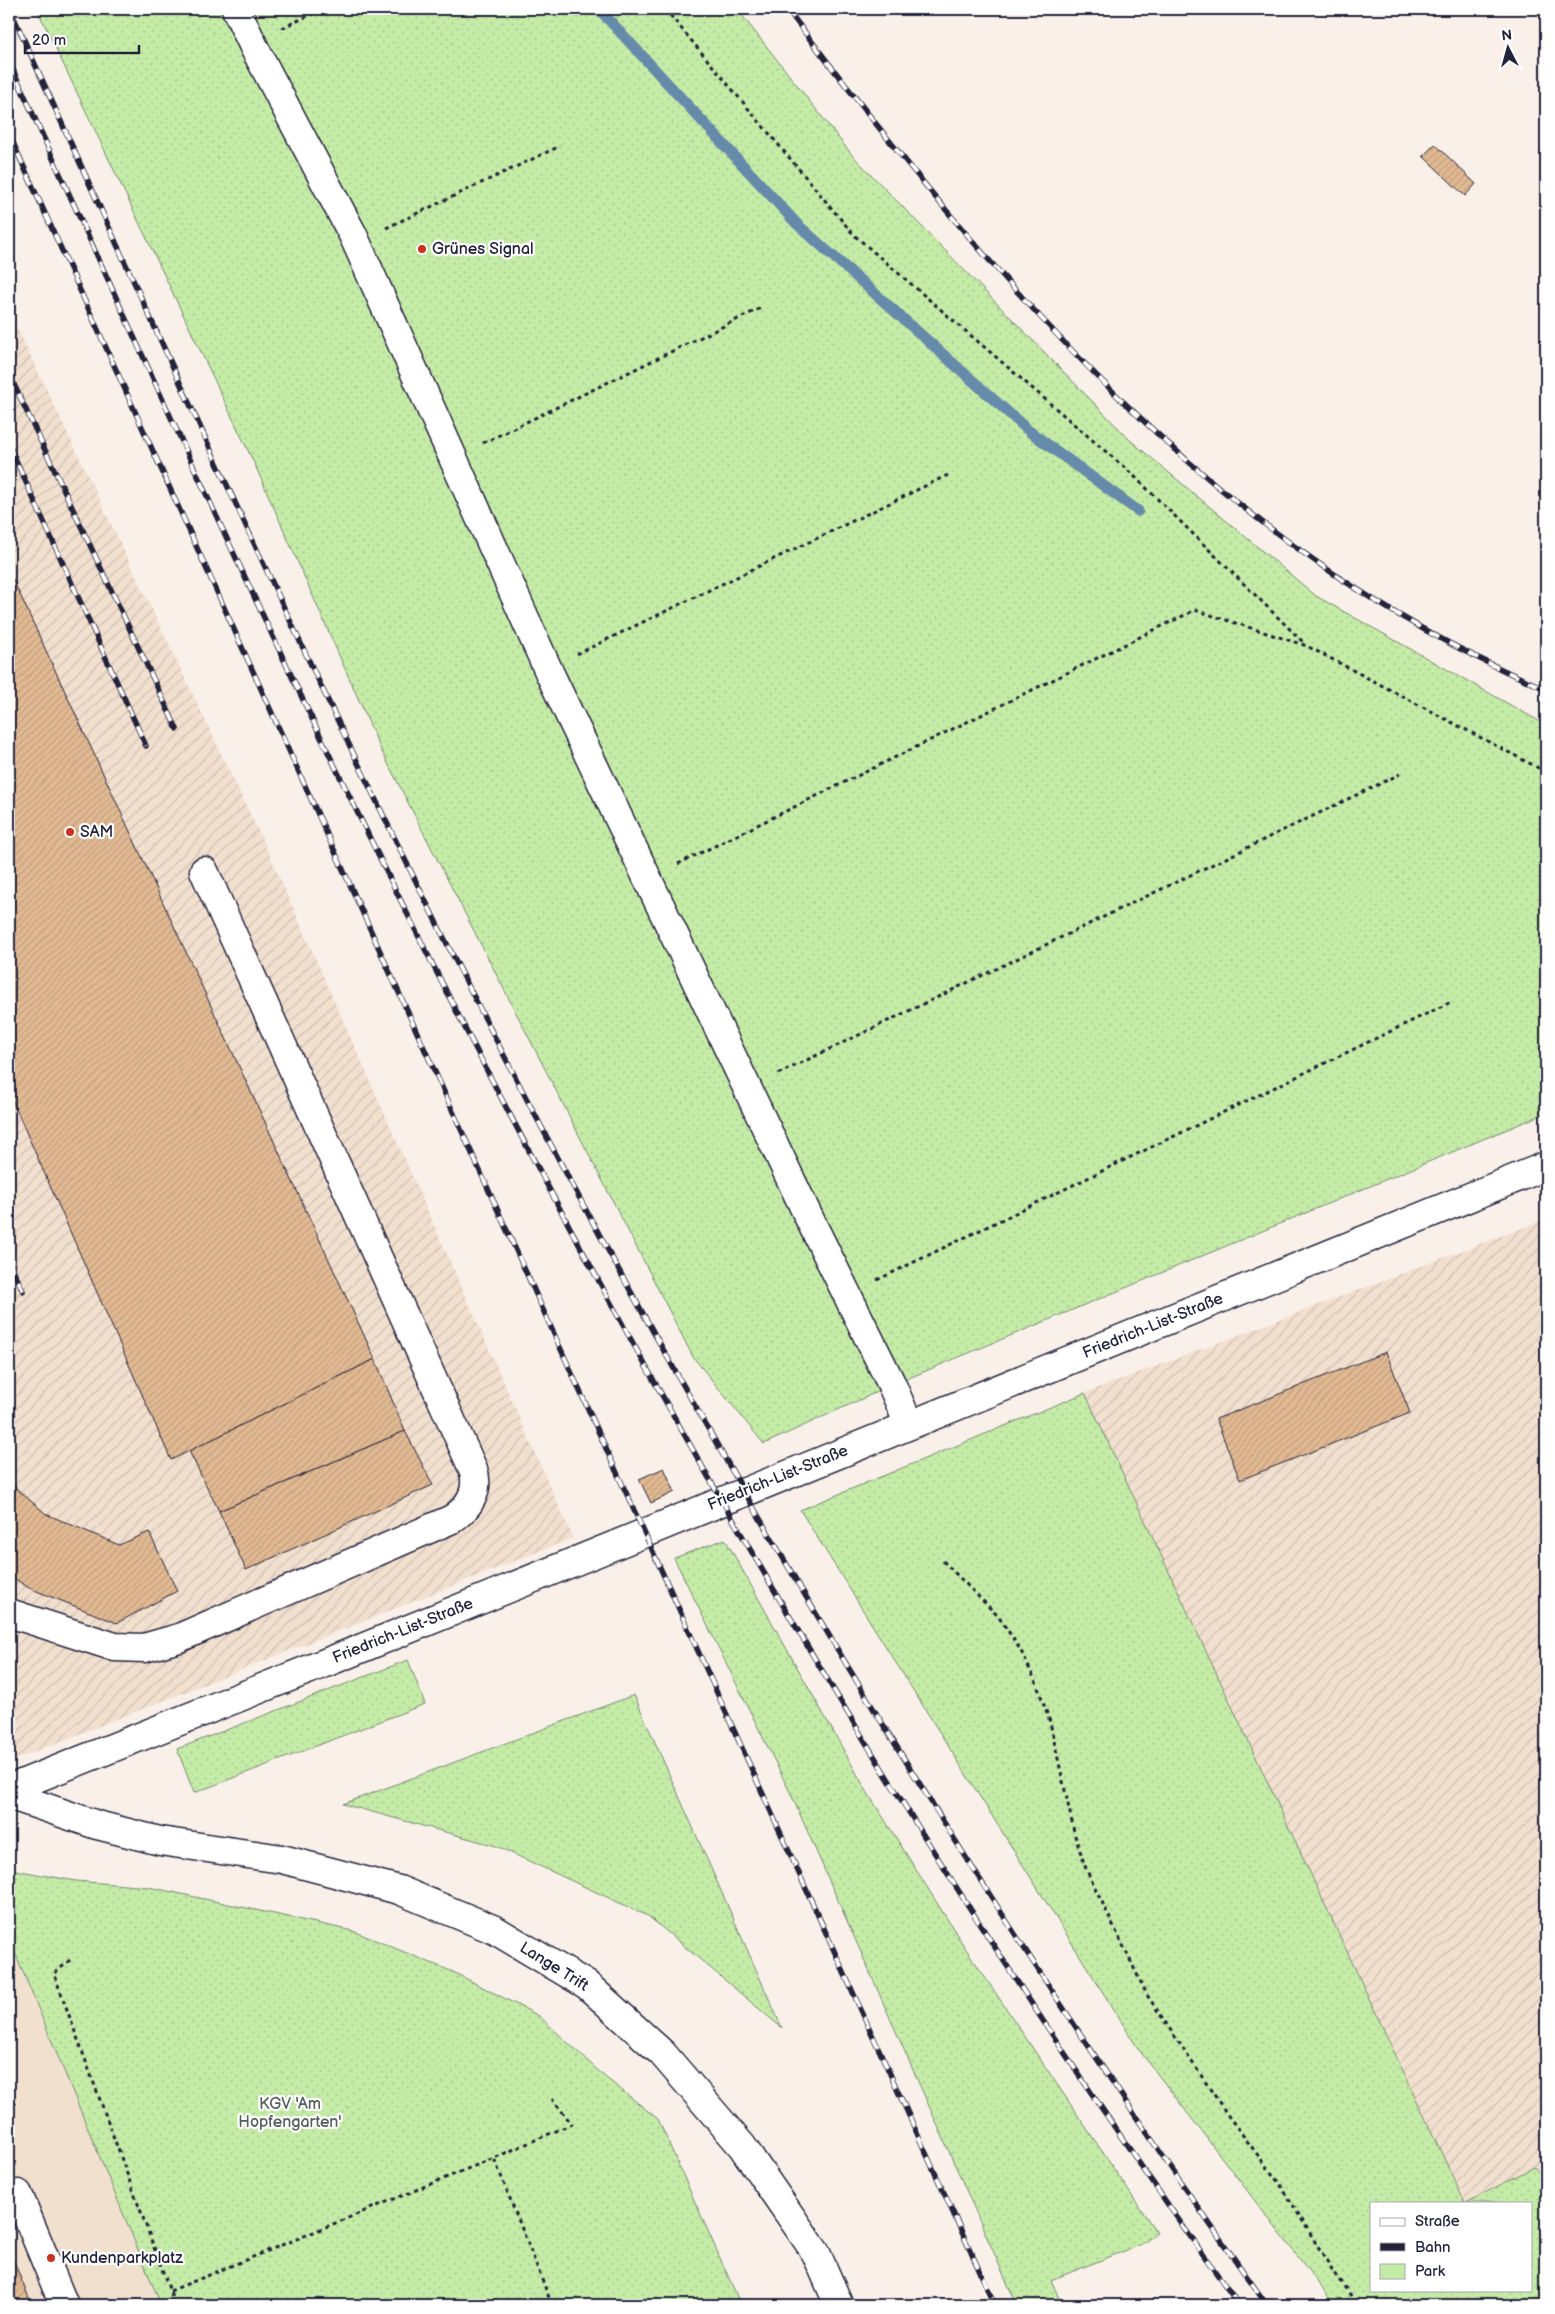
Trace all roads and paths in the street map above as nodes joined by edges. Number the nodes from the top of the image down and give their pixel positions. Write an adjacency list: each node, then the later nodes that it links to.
1 (236, 9): 4 (street)
2 (324, 9): 4 (path)
3 (665, 9): 10 (path)
4 (252, 42): 6 (street)
5 (560, 146): 6 (path)
6 (356, 242): 8 (street)
7 (761, 308): 8 (path)
8 (453, 457): 11 (street)
9 (948, 475): 11 (path)
10 (1307, 646): 12 (path); 15 (path)
11 (548, 669): 15 (street)
12 (1546, 772)
13 (1400, 774): 17 (path)
14 (204, 871): 22 (street)
15 (648, 879): 17 (street)
16 (1451, 1002): 19 (path)
17 (748, 1088): 19 (street)
18 (1546, 1166): 20 (street, Friedrich-List-Straße)
19 (848, 1295): 20 (street)
20 (909, 1425): 23 (street, Friedrich-List-Straße)
21 (943, 1560): 34 (path)
22 (9, 1613)
23 (9, 1789)
24 (9, 1795): 33 (street, Lange Trift)
25 (70, 1960): 29 (path)
26 (552, 2099): 27 (path)
27 (494, 2158): 29 (path); 32 (path)
28 (9, 2197): 30 (street)
29 (170, 2291): 31 (path)
30 (64, 2305)
31 (175, 2305)
32 (552, 2305)
33 (839, 2305)
34 (1358, 2305)

